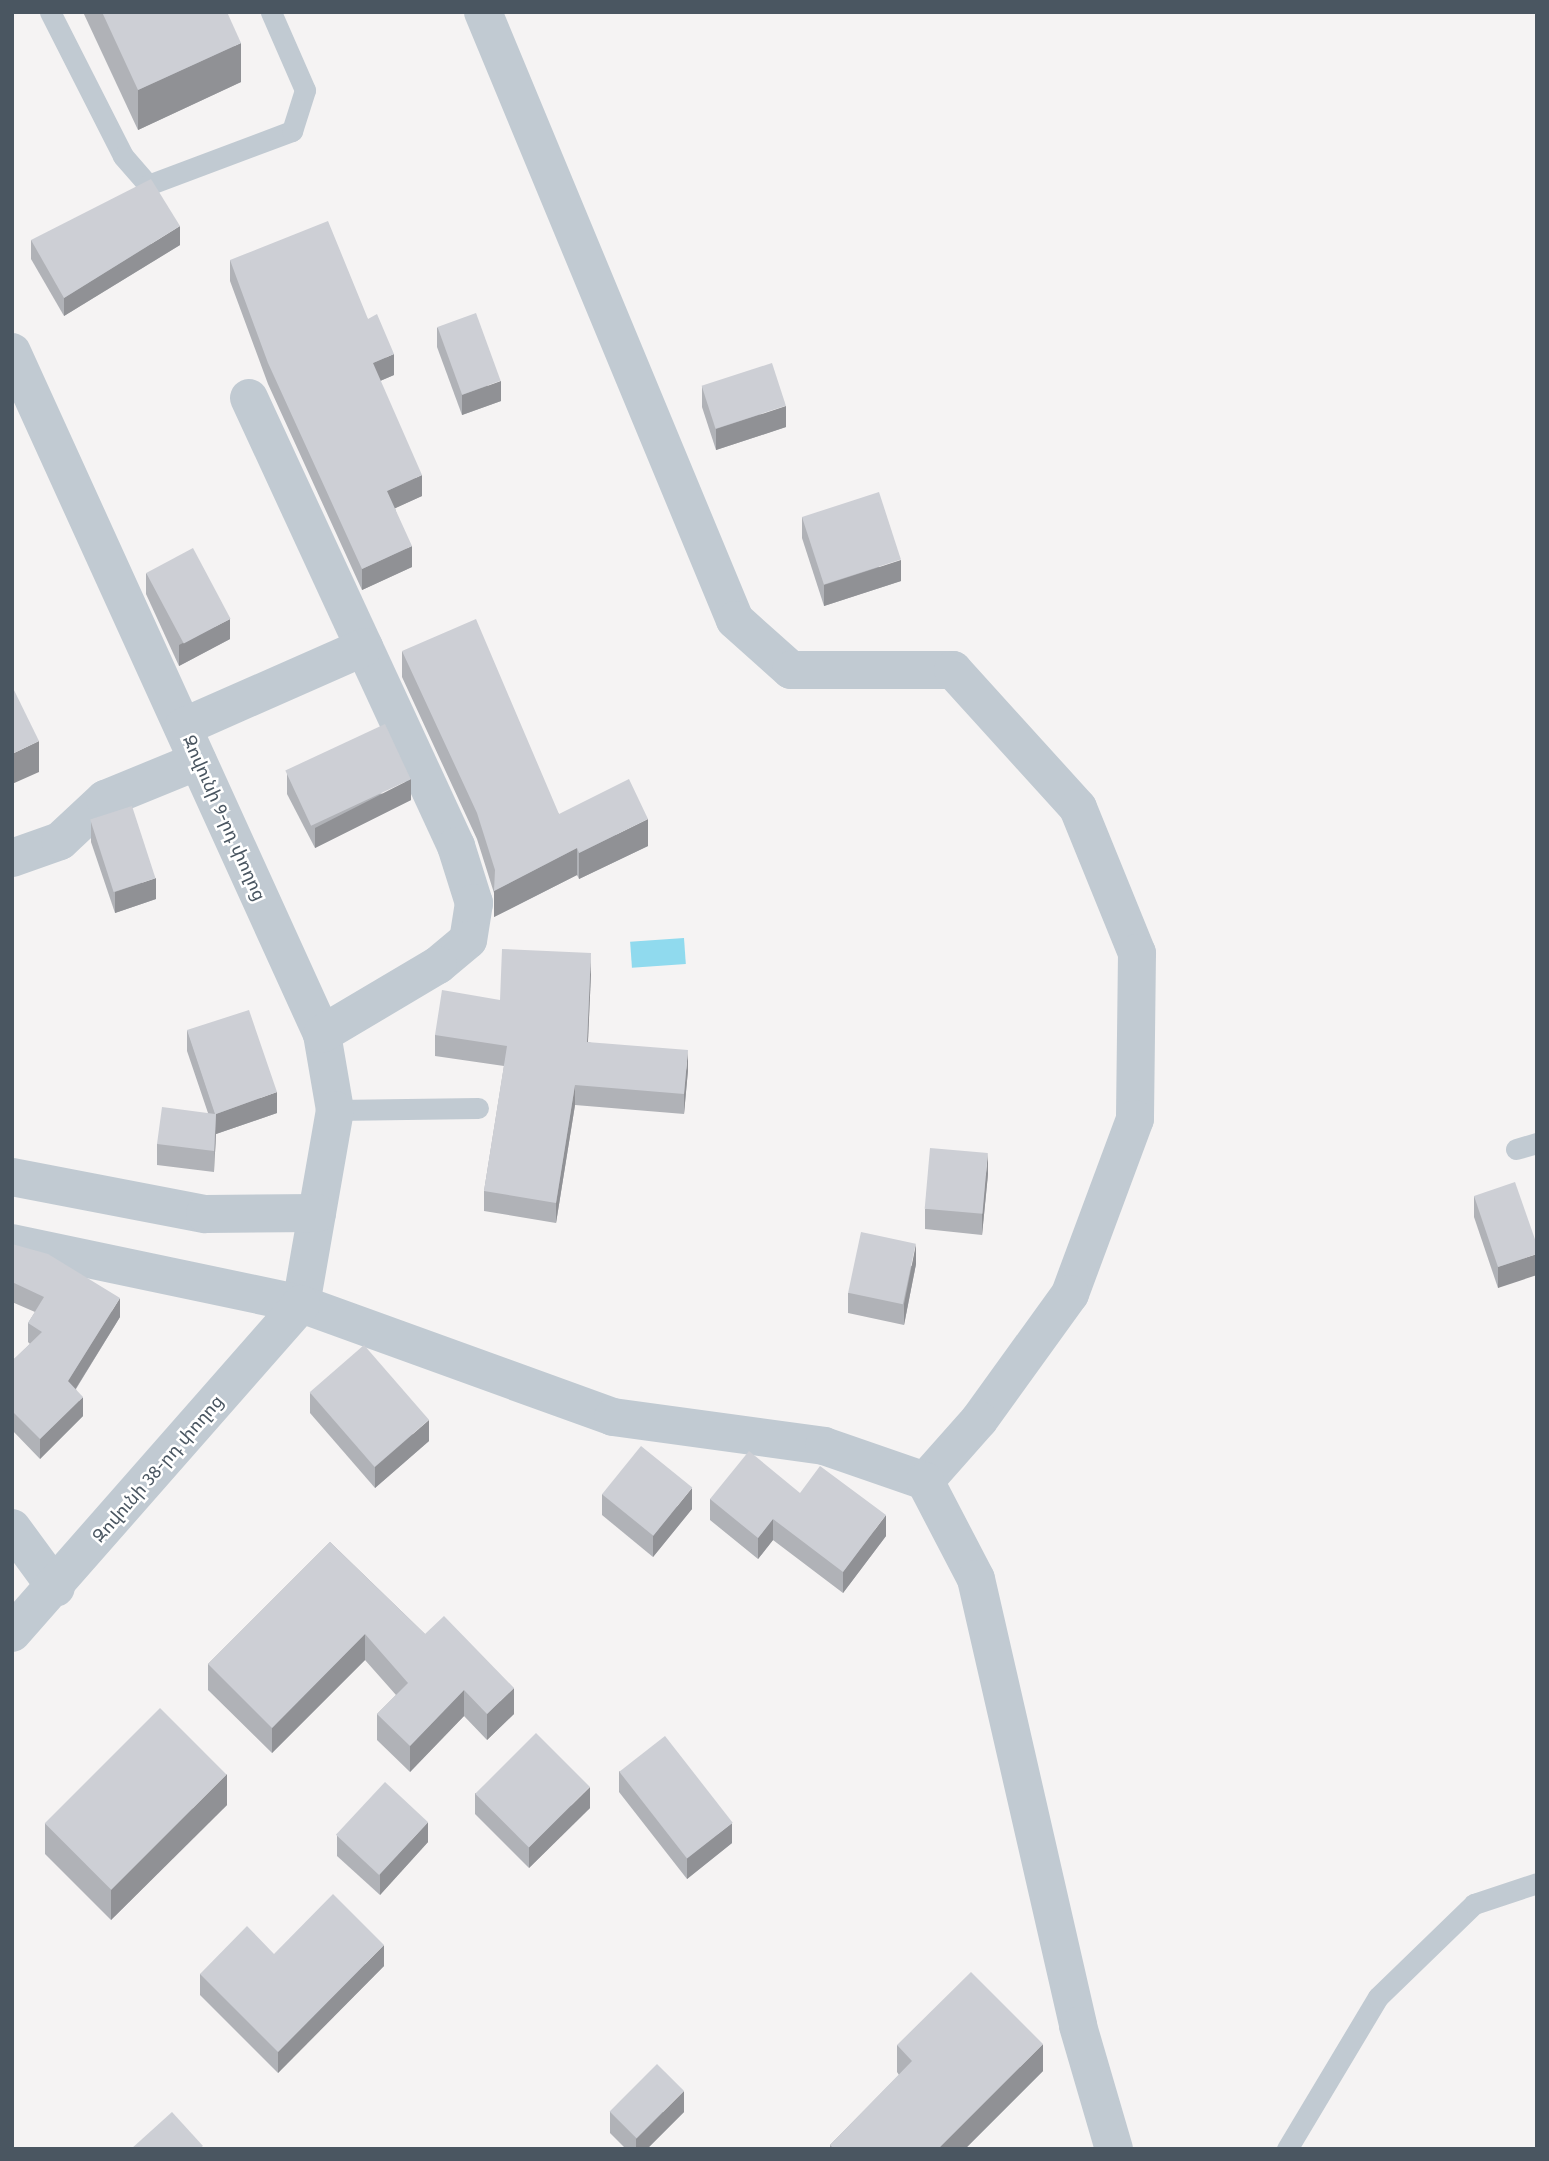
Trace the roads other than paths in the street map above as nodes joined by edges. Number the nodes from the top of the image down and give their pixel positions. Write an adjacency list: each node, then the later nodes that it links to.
1 (50, 12): 2 (lane)
2 (271, 12)
3 (483, 12): 19 (street)
4 (12, 352): 7 (street, Զովունի 9-րդ փողոց)
5 (249, 398): 6 (street)
6 (364, 647): 7 (street); 10 (street)
7 (183, 727): 8 (street, Զովունի 9-րդ փողոց)
8 (198, 761): 9 (street); 10 (street, Զովունի 9-րդ փողոց)
9 (12, 858)
10 (322, 1034): 12 (street, Զովունի 9-րդ փողոց)
11 (478, 1108): 12 (lane)
12 (335, 1111): 16 (street, Զովունի 9-րդ փողոց)
13 (1537, 1143): 14 (lane)
14 (1516, 1149)
15 (12, 1177): 16 (street)
16 (317, 1213): 18 (street, Զովունի 9-րդ փողոց)
17 (12, 1243): 18 (street)
18 (301, 1304): 19 (street); 21 (street, Զովունի 38-րդ փողոց)
19 (925, 1481): 24 (street)
20 (12, 1528): 21 (street)
21 (55, 1588): 22 (street, Զովունի 38-րդ փողոց)
22 (12, 1633)
23 (1537, 1883): 25 (lane)
24 (1115, 2149)
25 (1287, 2149)

